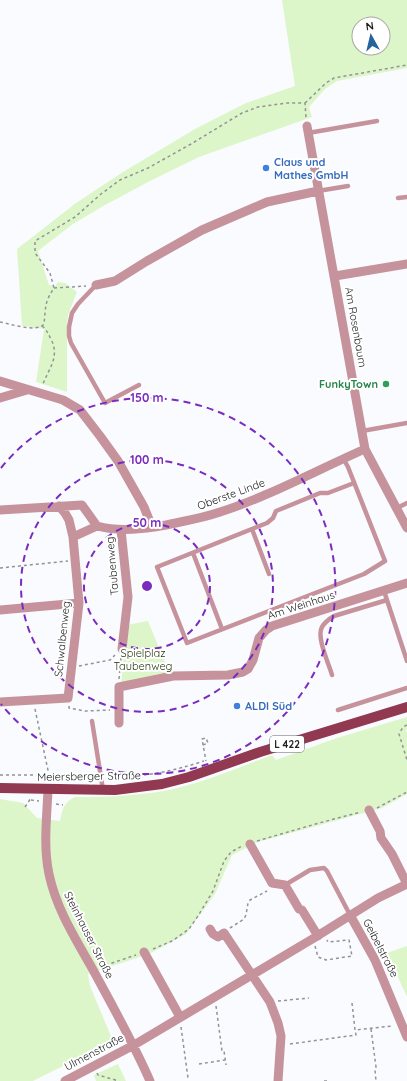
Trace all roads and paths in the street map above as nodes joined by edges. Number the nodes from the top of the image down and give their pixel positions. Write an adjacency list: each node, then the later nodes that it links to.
1 (407, 65): 2 (path)
2 (305, 103): 4 (path); 12 (path)
3 (377, 121): 4 (lane)
4 (308, 130): 6 (street, Am Rosenbaum)
5 (348, 186): 6 (lane)
6 (318, 191): 10 (street, Am Rosenbaum); 11 (street)
7 (407, 197): 8 (lane)
8 (398, 198)
9 (407, 264): 10 (street)
10 (335, 276): 21 (street, Am Rosenbaum)
11 (96, 285): 12 (path); 16 (lane)
12 (54, 288): 14 (path)
13 (0, 322): 14 (path)
14 (42, 326): 18 (path)
15 (0, 381): 17 (street)
16 (139, 385)
17 (28, 390): 18 (street); 19 (street)
18 (40, 393): 30 (street)
19 (0, 398)
20 (407, 423): 21 (lane)
21 (362, 431): 22 (street, Am Rosenbaum)
22 (365, 448): 23 (street, Oberste Linde); 27 (street, Am Rosenbaum)
23 (343, 458): 24 (lane); 30 (street, Oberste Linde)
24 (354, 483): 32 (lane); 43 (lane)
25 (407, 503): 27 (lane)
26 (59, 506): 28 (street); 29 (street); 34 (street, Schwalbenweg)
27 (397, 508): 31 (street, Am Rosenbaum)
28 (0, 510)
29 (97, 526): 33 (street, Oberste Linde); 34 (street)
30 (152, 527): 33 (street, Oberste Linde)
31 (407, 528)
32 (252, 529): 35 (lane); 38 (lane)
33 (121, 530): 44 (street, Taubenweg)
34 (73, 537): 36 (street, Schwalbenweg)
35 (193, 553): 43 (lane); 43 (lane)
36 (76, 561): 37 (path); 41 (street, Schwalbenweg)
37 (0, 568)
38 (268, 574)
39 (407, 583): 40 (street, Am Weinhaus)
40 (386, 595): 45 (lane); 47 (lane); 48 (street, Am Weinhaus)
41 (79, 603): 42 (street); 46 (street, Schwalbenweg)
42 (0, 610)
43 (222, 629)
44 (121, 653): 46 (path); 48 (path)
45 (407, 661)
46 (72, 667): 50 (street, Schwalbenweg)
47 (332, 675)
48 (119, 687): 57 (street)
49 (407, 688): 55 (lane)
50 (33, 701): 51 (street); 63 (path)
51 (0, 702)
52 (407, 707): 61 (main road, Meiersberger Straße / L 422)
53 (72, 708): 54 (path)
54 (112, 708)
55 (338, 710)
56 (92, 721): 64 (lane)
57 (119, 723)
58 (407, 725): 60 (path)
59 (203, 744): 61 (path)
60 (407, 760)
61 (207, 766): 64 (path); 67 (main road, Meiersberger Straße / L 422)
62 (0, 775): 63 (path)
63 (49, 775): 64 (path)
64 (101, 777): 67 (lane)
65 (0, 788): 66 (main road, Meiersberger Straße / L 422)
66 (48, 789): 67 (main road, Meiersberger Straße / L 422); 79 (street, Steinhauser Straße)
67 (103, 790)
68 (407, 792): 69 (path)
69 (369, 810): 70 (path); 72 (street)
70 (250, 844): 71 (street); 78 (path)
71 (272, 884): 73 (street); 76 (path)
72 (407, 884): 74 (street, Ulmenstraße)
73 (285, 885): 74 (lane); 77 (street)
74 (350, 915): 77 (street, Ulmenstraße); 86 (street, Geibelstraße)
75 (210, 929): 76 (street)
76 (224, 933): 80 (street)
77 (318, 935): 77 (path); 80 (street, Ulmenstraße)
78 (144, 952): 79 (path); 85 (street)
79 (92, 969): 90 (street, Steinhauser Straße)
80 (251, 975): 81 (street, Ulmenstraße); 83 (street)
81 (215, 996): 85 (street, Ulmenstraße); 92 (path)
82 (309, 998): 83 (path)
83 (270, 1002): 91 (street)
84 (352, 1003): 88 (path)
85 (180, 1017): 90 (street, Ulmenstraße); 96 (path)
86 (402, 1025): 87 (path); 89 (street, Geibelstraße)
87 (370, 1028): 88 (path); 101 (path)
88 (355, 1030): 91 (path)
89 (407, 1037)
90 (134, 1045): 95 (street, Ulmenstraße); 99 (street, Steinhauser Straße)
91 (281, 1046): 100 (street)
92 (225, 1060): 93 (path); 94 (path)
93 (199, 1064)
94 (226, 1065)
95 (92, 1067): 97 (street, Ulmenstraße); 98 (path)
96 (188, 1078)
97 (65, 1081)
98 (120, 1081)
99 (150, 1081)
100 (278, 1081)
101 (376, 1081)

